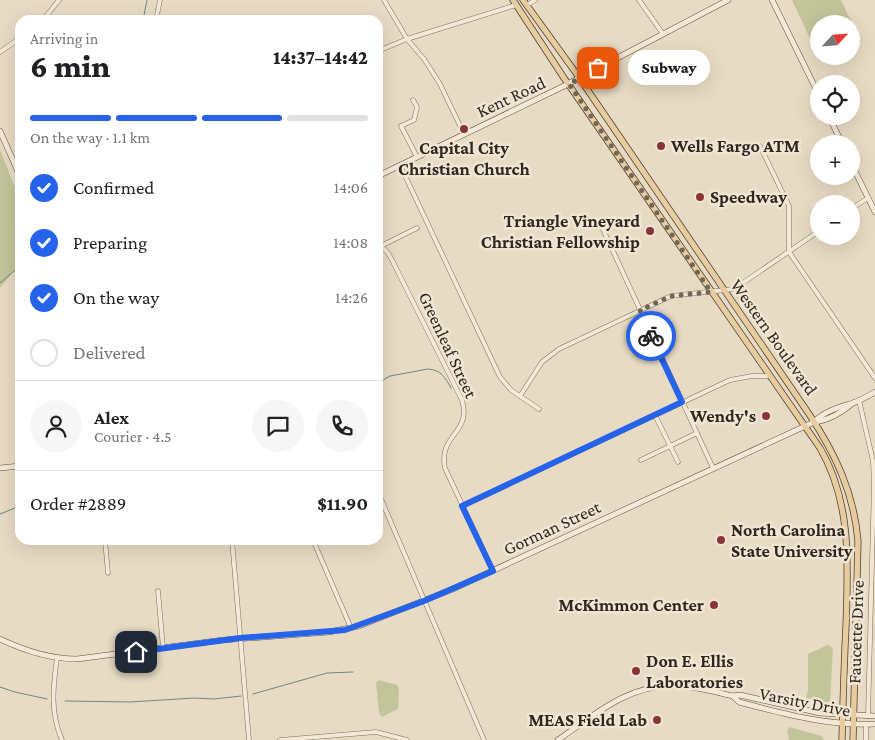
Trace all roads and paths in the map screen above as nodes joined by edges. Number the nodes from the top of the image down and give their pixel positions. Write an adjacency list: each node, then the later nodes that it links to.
1 (59, 0): 10 (street)
2 (160, 0): 11 (street)
3 (384, 0): 13 (street)
4 (535, 0): 9 (street)
5 (639, 0): 12 (street)
6 (728, 0): 12 (street, Kent Road)
7 (772, 0): 17 (street)
8 (515, 2): 13 (street); 18 (main road, Western Boulevard)
9 (525, 2): 18 (main road, Western Boulevard)
10 (47, 15)
11 (157, 15)
12 (663, 34): 18 (street, Kent Road)
13 (406, 39): 15 (street); 21 (street)
14 (15, 42): 16 (street)
15 (383, 49)
16 (0, 52)
17 (810, 78)
18 (574, 81): 21 (street, Kent Road); 37 (main road, Western Boulevard); 38 (main road, Western Boulevard)
19 (413, 100): 23 (street)
20 (0, 130): 24 (street)
21 (464, 134): 23 (street, Kent Road)
22 (760, 146): 36 (street)
23 (416, 157): 25 (street, Kent Road)
24 (15, 164)
25 (400, 165): 26 (street, Kent Road); 43 (street)
26 (383, 174)
27 (860, 182): 28 (street)
28 (868, 198): 29 (street); 30 (street)
29 (860, 203)
30 (875, 212)
31 (601, 225): 39 (street)
32 (418, 228): 34 (street)
33 (810, 237): 36 (street)
34 (383, 243)
35 (383, 250): 58 (street, Greenleaf Street)
36 (789, 252): 37 (street); 41 (street)
37 (724, 291): 38 (street); 48 (main road, Western Boulevard)
38 (711, 292): 39 (street); 40 (main road, Western Boulevard)
39 (640, 310): 43 (street); 45 (street)
40 (770, 376): 45 (street); 49 (main road, Western Boulevard)
41 (875, 378)
42 (875, 392): 44 (street, Gorman Street)
43 (520, 396): 46 (street)
44 (859, 400): 48 (street, Gorman Street); 74 (street, Faucette Drive)
45 (682, 402): 47 (street); 50 (street)
46 (539, 408)
47 (655, 414): 51 (street); 58 (street)
48 (814, 422): 49 (street, Gorman Street); 73 (main road, Western Boulevard)
49 (804, 426): 56 (street, Gorman Street); 72 (main road, Western Boulevard)
50 (697, 433): 51 (street); 56 (street)
51 (670, 446): 52 (street); 53 (street)
52 (641, 460)
53 (678, 462)
54 (15, 466): 55 (street)
55 (0, 468)
56 (713, 468): 62 (street, Gorman Street)
57 (383, 504): 65 (street)
58 (462, 506): 62 (street, Greenleaf Street)
59 (105, 545): 63 (street)
60 (232, 545): 67 (street)
61 (315, 545): 66 (street)
62 (493, 571): 65 (street, Gorman Street)
63 (108, 573)
64 (158, 591): 69 (street)
65 (424, 601): 66 (street, Gorman Street); 84 (street)
66 (351, 628): 67 (street, Gorman Street)
67 (240, 638): 69 (street, Gorman Street); 81 (street)
68 (0, 639): 70 (street, Gorman Street)
69 (163, 648): 70 (street, Gorman Street)
70 (56, 658): 80 (street)
71 (734, 696): 72 (street, Varsity Drive); 76 (street, Varsity Drive); 85 (street, Varsity Drive)
72 (843, 715): 73 (street, Varsity Drive); 76 (main road, Western Boulevard)
73 (854, 715): 74 (street, Varsity Drive); 79 (main road, Western Boulevard)
74 (868, 716): 75 (street, Varsity Drive)
75 (875, 716)
76 (842, 724): 79 (street, Varsity Drive); 86 (main road, Western Boulevard)
77 (875, 724): 78 (street, Varsity Drive)
78 (866, 725): 79 (street, Varsity Drive); 88 (street)
79 (854, 726): 87 (main road, Western Boulevard)
80 (62, 740)
81 (249, 740)
82 (280, 740): 83 (street)
83 (407, 740)
84 (483, 740)
85 (558, 740)
86 (842, 740)
87 (853, 740)
88 (866, 740)

